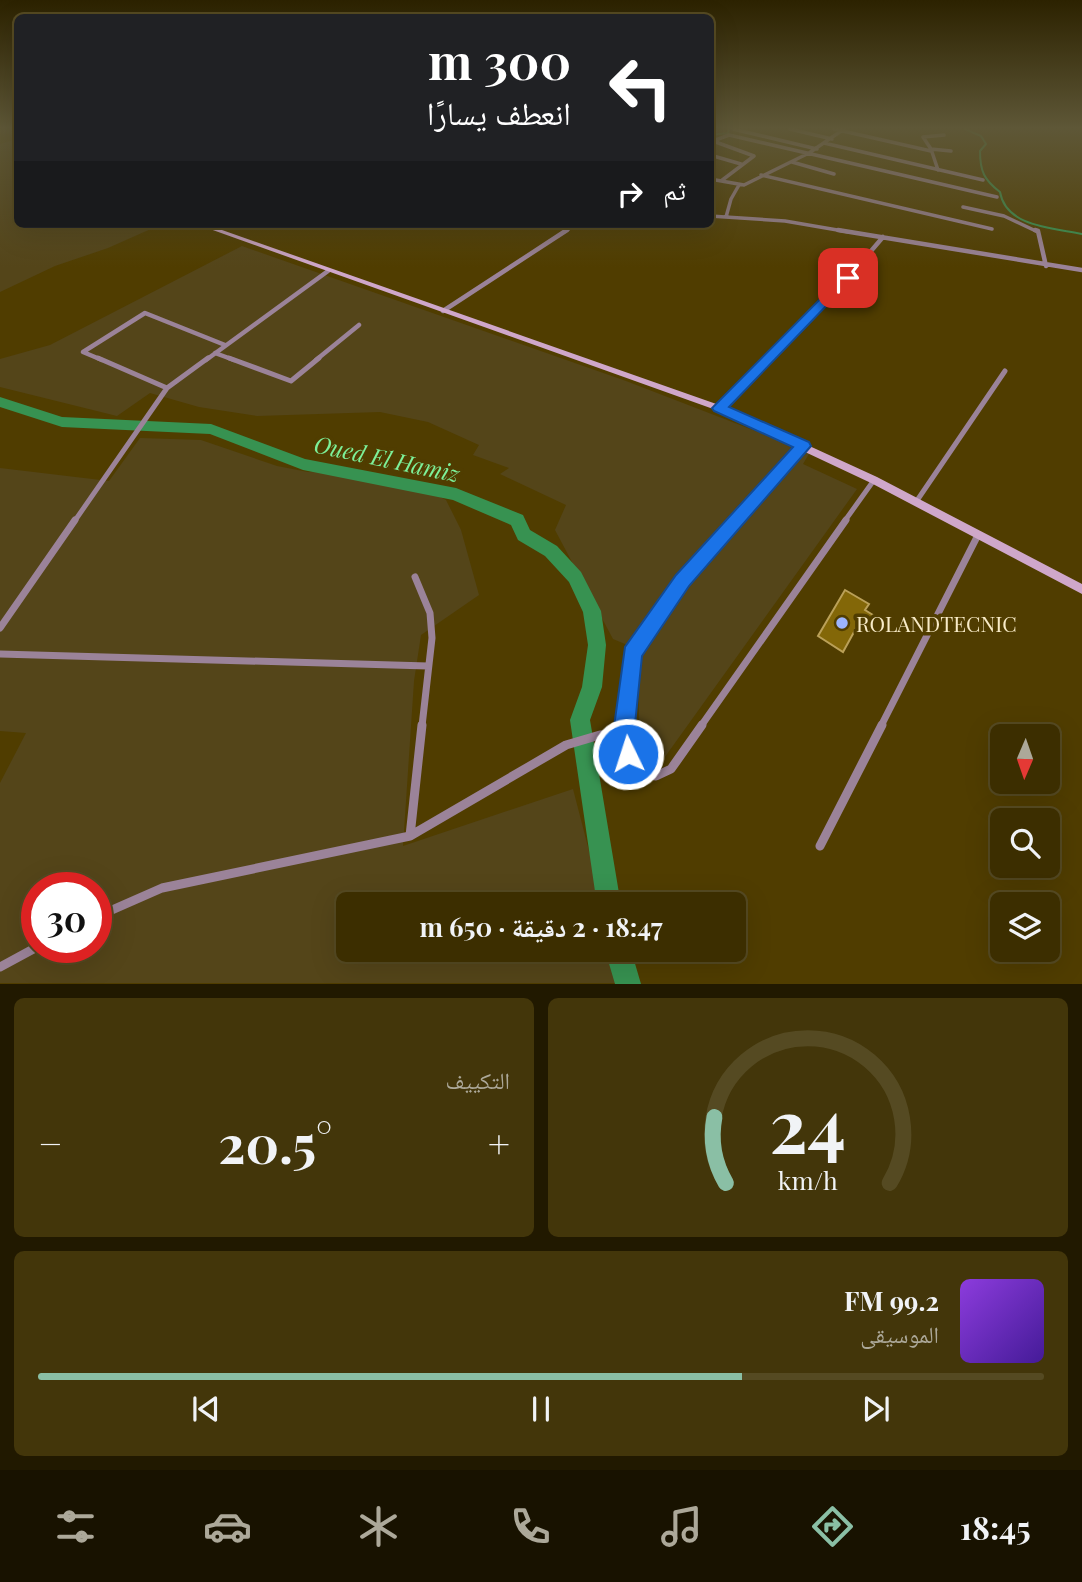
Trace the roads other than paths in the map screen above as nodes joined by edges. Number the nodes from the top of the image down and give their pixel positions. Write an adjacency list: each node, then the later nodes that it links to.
1 (728, 175): 7 (street)
2 (761, 175): 8 (street); 15 (street)
3 (903, 175): 9 (street)
4 (960, 175): 6 (street)
5 (714, 180): 7 (street)
6 (983, 180)
7 (721, 181): 8 (street)
8 (739, 185): 12 (street)
9 (997, 197)
10 (963, 207): 17 (street)
11 (714, 216): 12 (street)
12 (726, 217): 16 (street)
13 (210, 228): 19 (main road)
14 (570, 228): 20 (street)
15 (992, 229)
16 (883, 237): 17 (street); 26 (street)
17 (1046, 265): 18 (street)
18 (1082, 270)
19 (328, 271): 20 (main road); 22 (street)
20 (443, 311): 26 (main road)
21 (359, 325): 23 (street)
22 (225, 345): 23 (street); 25 (street)
23 (215, 353): 25 (street)
24 (1005, 371): 29 (street)
25 (166, 388): 33 (street)
26 (719, 408): 27 (main road)
27 (804, 446): 28 (main road); 36 (street)
28 (874, 480): 29 (main road); 36 (street)
29 (916, 502): 30 (main road)
30 (978, 535): 32 (main road); 38 (street)
31 (415, 577): 35 (street)
32 (1082, 589)
33 (0, 628)
34 (0, 654): 35 (street)
35 (428, 666): 37 (street)
36 (623, 734): 37 (street)
37 (410, 836): 39 (street)
38 (820, 846)
39 (112, 910)
40 (21, 956): 41 (street)
41 (0, 967)

